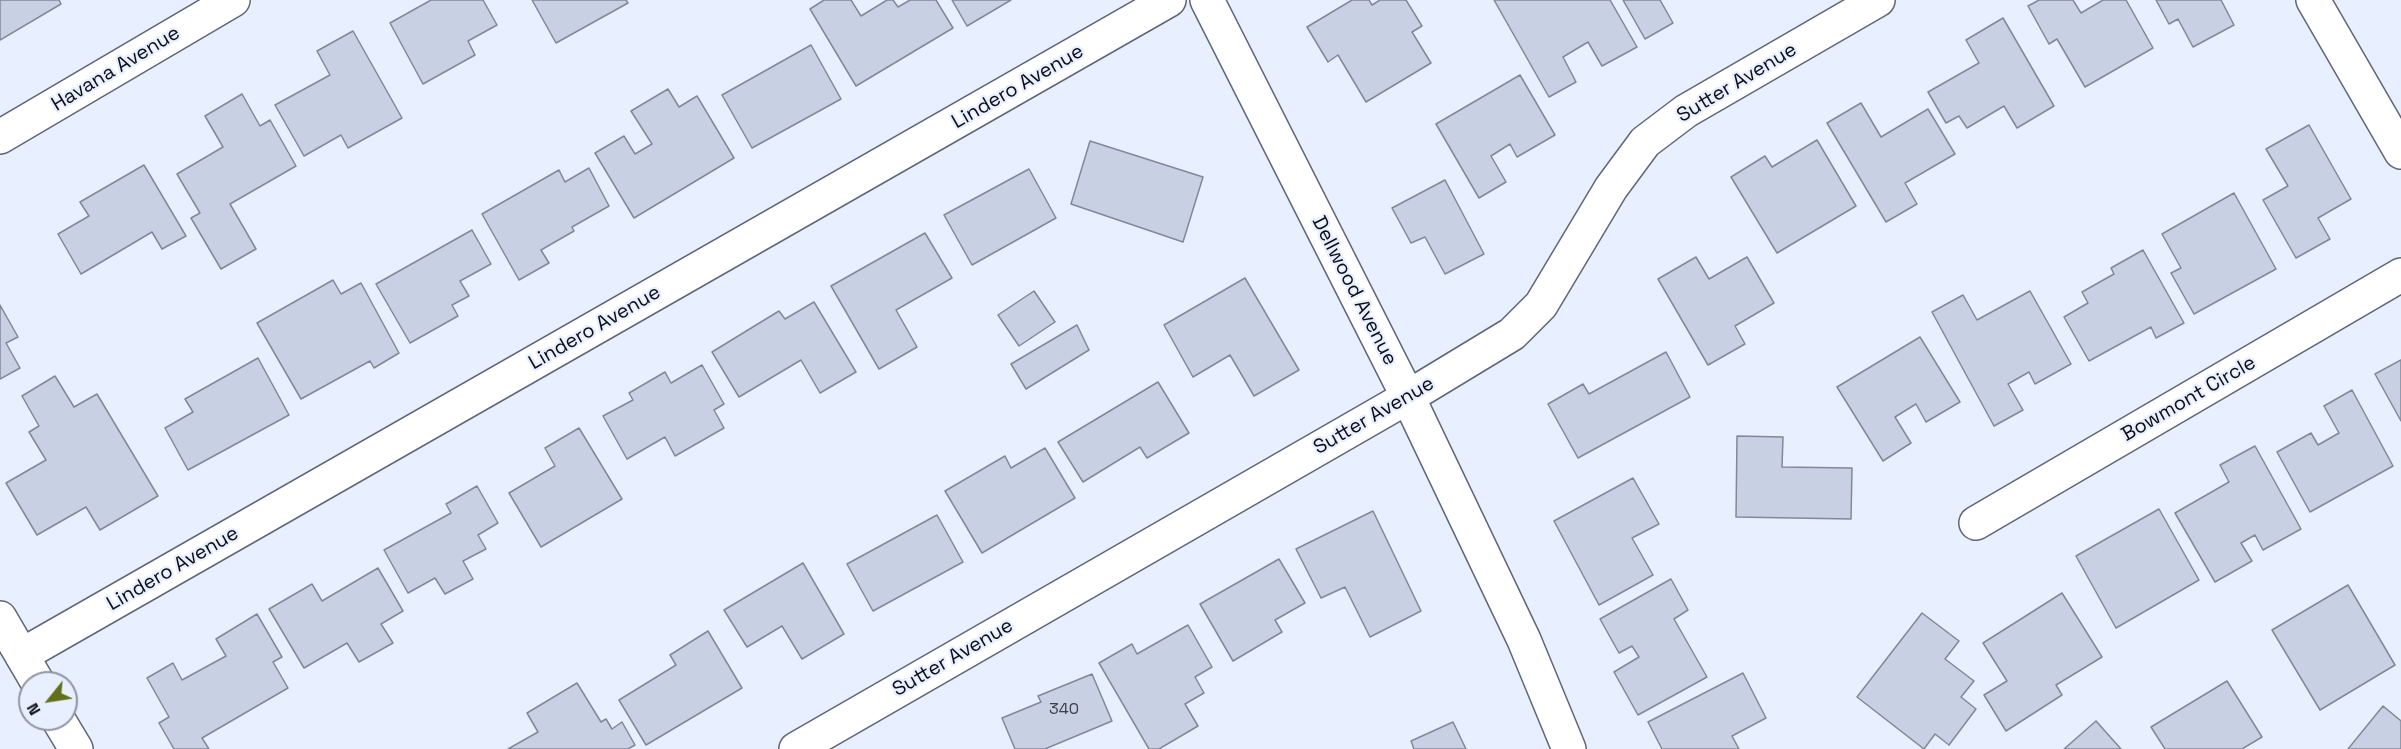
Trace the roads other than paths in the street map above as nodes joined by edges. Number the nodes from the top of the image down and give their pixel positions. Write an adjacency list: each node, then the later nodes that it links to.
1 (233, 0): 6 (street, Havana Avenue)
2 (1169, 0): 12 (street, Lindero Avenue)
3 (1207, 0): 9 (street, Dellwood Avenue)
4 (1878, 0): 9 (street, Sutter Avenue)
5 (2313, 0): 7 (street)
6 (0, 137)
7 (2401, 152)
8 (2401, 274): 10 (street, Bowmont Circle)
9 (1408, 397): 14 (street, Sutter Avenue); 16 (street, Dellwood Avenue)
10 (1976, 523)
11 (0, 618): 12 (street)
12 (30, 669)
13 (65, 731): 15 (street)
14 (811, 745)
15 (76, 749)
16 (1569, 749)

